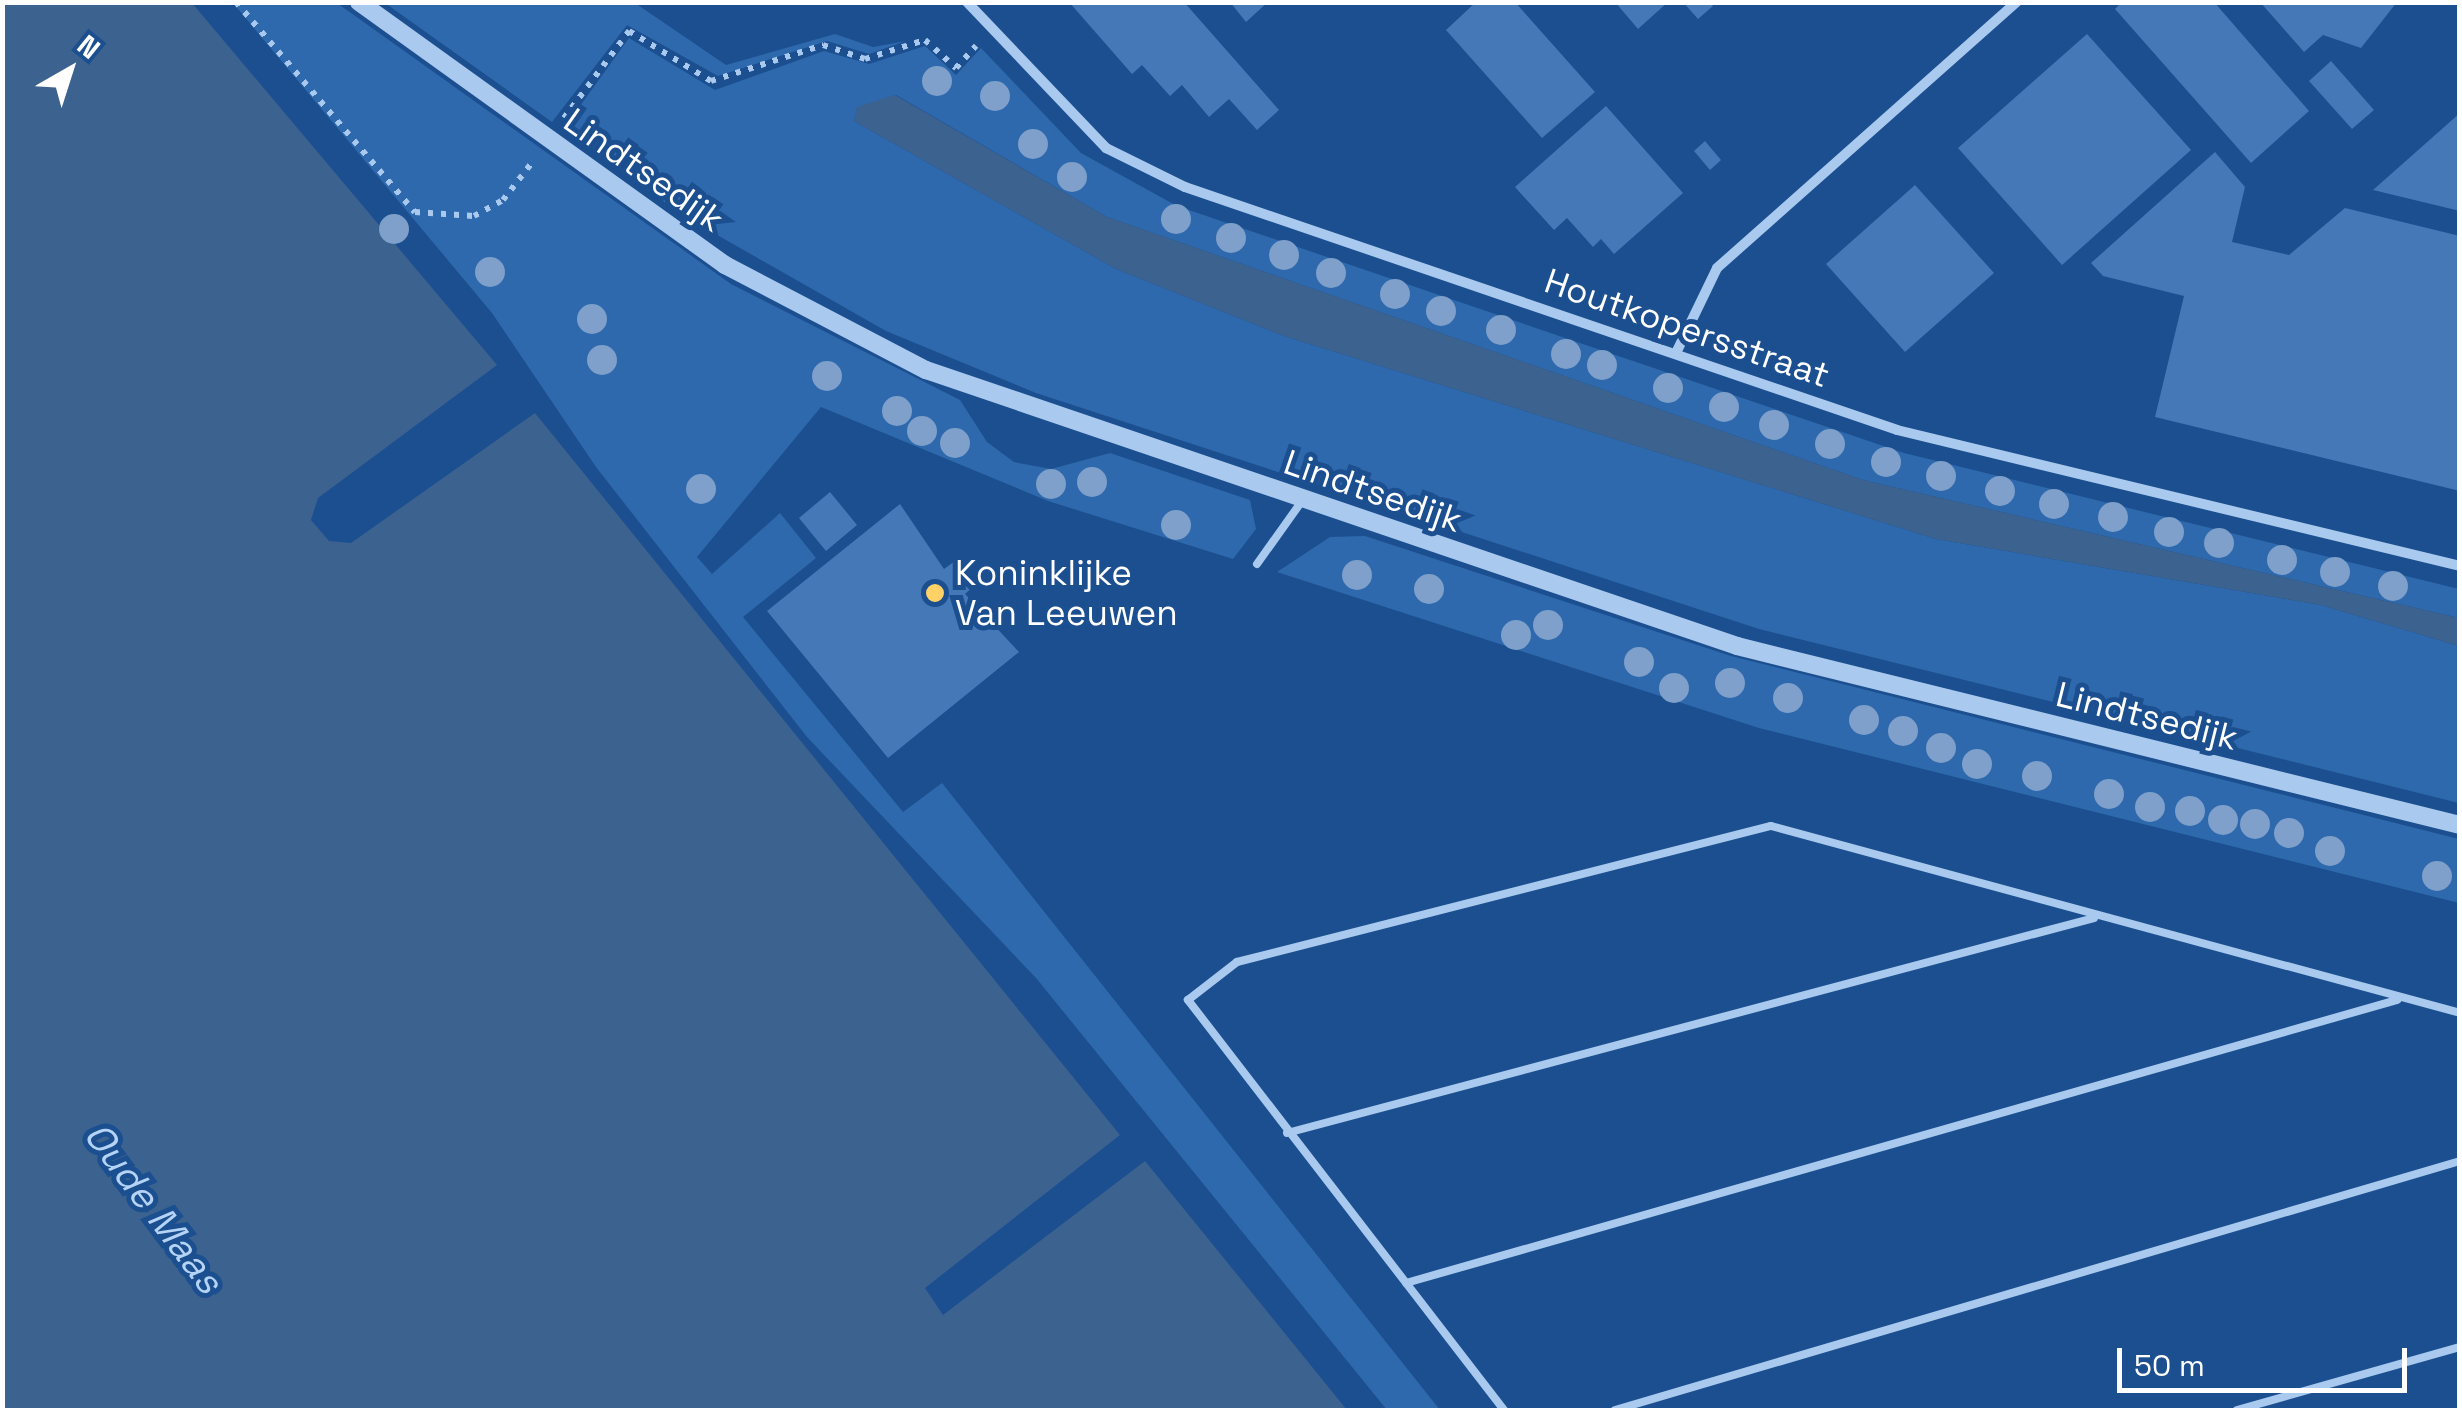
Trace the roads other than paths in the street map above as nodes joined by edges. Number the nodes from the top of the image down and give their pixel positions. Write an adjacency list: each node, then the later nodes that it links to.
1 (359, 2): 5 (street, Lindtsedijk)
2 (967, 2): 4 (street, Houtkopersstraat)
3 (2016, 2): 4 (street)
4 (1676, 353): 7 (street, Houtkopersstraat)
5 (1302, 501): 6 (lane); 8 (street, Lindtsedijk)
6 (1257, 564)
7 (2460, 566)
8 (2460, 825)
9 (2095, 918): 10 (lane); 12 (lane); 12 (lane)
10 (2401, 999): 11 (lane); 14 (lane)
11 (2460, 1013)
12 (1287, 1134): 14 (lane)
13 (2460, 1161): 17 (lane)
14 (1406, 1283): 16 (lane)
15 (2460, 1347): 18 (lane)
16 (1504, 1410)
17 (1615, 1410)
18 (2237, 1410)

